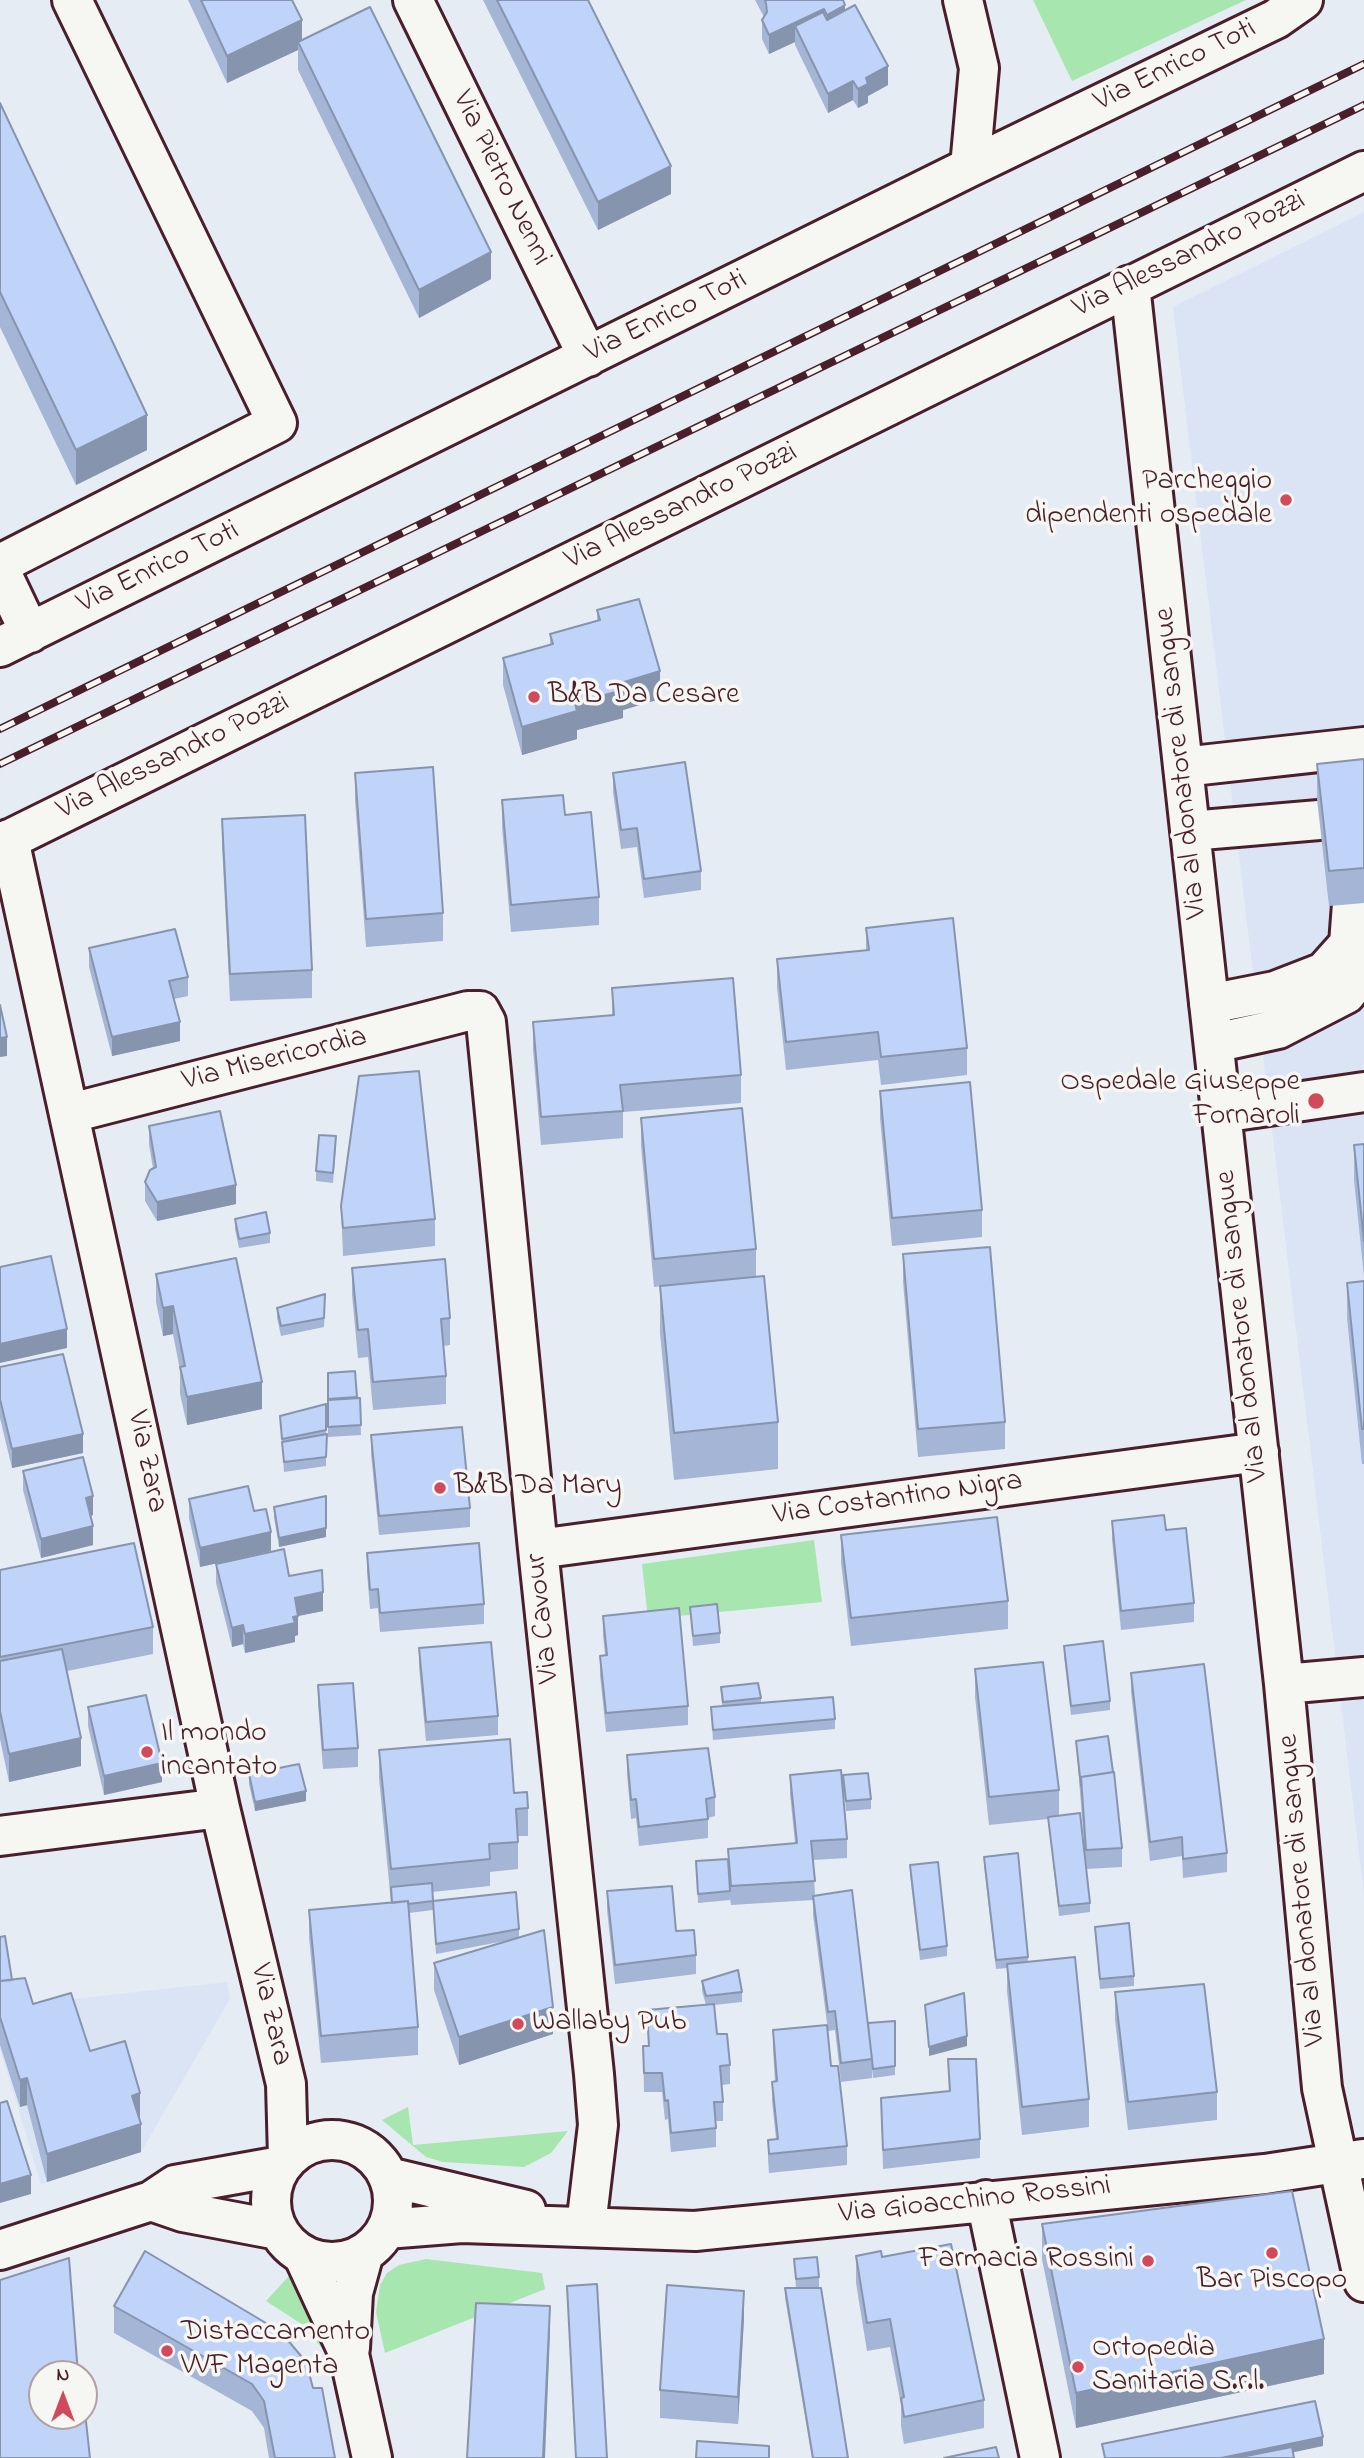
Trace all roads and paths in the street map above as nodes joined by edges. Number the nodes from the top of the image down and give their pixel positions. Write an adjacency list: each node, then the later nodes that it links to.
1 (72, 0): 9 (street)
2 (413, 0): 8 (street, Via Pietro Nenni)
3 (963, 0): 5 (street)
4 (1303, 0): 5 (street, Via Enrico Toti)
5 (970, 167): 8 (street, Via Enrico Toti)
6 (1364, 172): 7 (street, Via Alessandro Pozzi)
7 (1130, 285): 13 (street, Via al donatore di sangue); 16 (street, Via Alessandro Pozzi)
8 (588, 357): 11 (street, Via Enrico Toti)
9 (0, 564)
10 (0, 570): 11 (street, Via Enrico Toti)
11 (15, 640)
12 (1364, 747): 13 (street)
13 (1184, 767): 15 (street, Via al donatore di sangue)
14 (1319, 820): 15 (street)
15 (1190, 831): 19 (street, Via al donatore di sangue)
16 (5, 841): 24 (street, Via Zara)
17 (1352, 904): 19 (street)
18 (1364, 970): 21 (street)
19 (1209, 1004): 21 (street, Via al donatore di sangue)
20 (480, 1012): 24 (street, Via Misericordia); 26 (street, Via Cavour)
21 (1214, 1043): 23 (street, Via al donatore di sangue)
22 (1364, 1093): 23 (street)
23 (1221, 1112): 25 (street, Via al donatore di sangue)
24 (71, 1113): 29 (street, Via Zara)
25 (1259, 1452): 26 (street, Via Costantino Nigra); 28 (street, Via al donatore di sangue)
26 (537, 1549): 38 (street, Via Cavour)
27 (1364, 1677): 28 (street)
28 (1284, 1684): 33 (street, Via al donatore di sangue)
29 (219, 1808): 30 (street); 31 (street, Via Zara)
30 (0, 1836)
31 (286, 2084): 32 (street, Via Zara); 34 (street, Via Zara)
32 (328, 2140): 34 (street); 35 (street)
33 (1351, 2161): 36 (street, Via Gioacchino Rossini); 42 (street, Via al donatore di sangue)
34 (284, 2162): 37 (street); 40 (street)
35 (388, 2176): 38 (street, Via Gioacchino Rossini); 39 (street)
36 (986, 2200): 38 (street, Via Gioacchino Rossini); 45 (street)
37 (151, 2202): 40 (street); 41 (street)
38 (586, 2226): 39 (street, Via Gioacchino Rossini)
39 (375, 2241): 40 (street); 43 (street)
40 (291, 2242): 43 (street)
41 (0, 2250)
42 (1364, 2282)
43 (349, 2354): 44 (street)
44 (372, 2458)
45 (1040, 2458)

